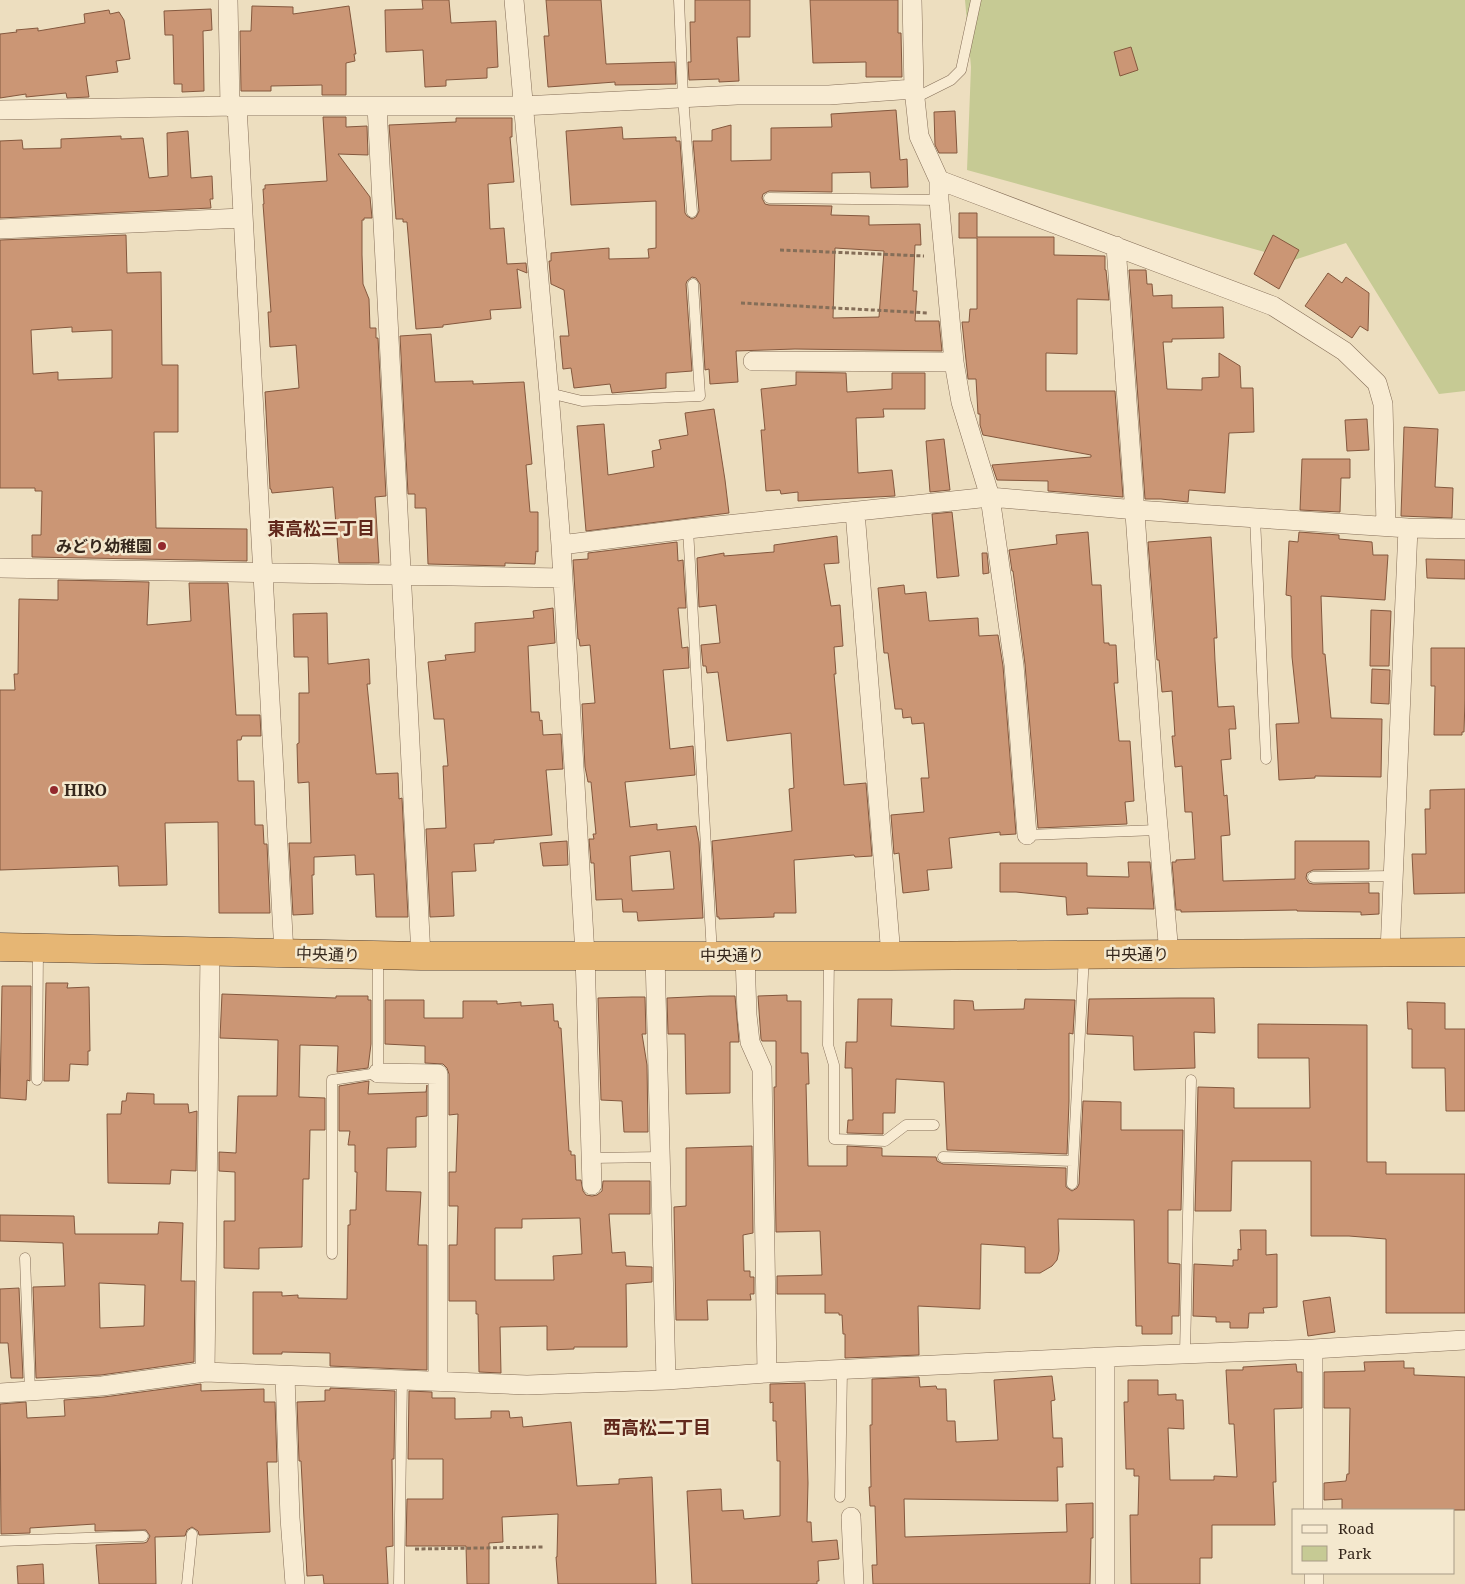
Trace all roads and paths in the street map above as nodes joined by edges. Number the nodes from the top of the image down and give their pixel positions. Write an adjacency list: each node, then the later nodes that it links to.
1 (228, 0): 8 (street)
2 (514, 0): 10 (street)
3 (679, 0): 7 (lane)
4 (912, 0): 6 (street)
5 (976, 0): 6 (lane)
6 (914, 94): 7 (street); 12 (street)
7 (683, 97): 10 (street); 15 (lane)
8 (233, 106): 9 (street); 11 (street); 16 (street)
9 (377, 106): 10 (street); 38 (street)
10 (522, 106): 26 (street)
11 (0, 110)
12 (939, 180): 14 (street); 18 (street)
13 (769, 198): 14 (lane)
14 (939, 200): 20 (street)
15 (692, 212)
16 (242, 218): 17 (street); 37 (street)
17 (0, 229)
18 (1116, 246): 28 (street); 31 (street)
19 (780, 250): 20 (path)
20 (944, 257): 23 (street)
21 (693, 284): 26 (lane)
22 (741, 303): 23 (path)
23 (950, 314): 25 (street)
24 (753, 361): 25 (street)
25 (954, 362): 27 (street)
26 (549, 392): 35 (street)
27 (990, 498): 28 (street); 29 (street); 42 (street)
28 (1136, 510): 30 (street); 41 (street)
29 (855, 512): 34 (street); 60 (street)
30 (1255, 518): 31 (street); 40 (lane)
31 (1386, 526): 32 (street)
32 (1408, 528): 33 (street); 43 (street)
33 (1465, 529)
34 (688, 530): 35 (street); 55 (lane)
35 (560, 545): 39 (street)
36 (0, 568): 37 (street)
37 (263, 572): 38 (street); 48 (street)
38 (402, 575): 39 (street); 59 (street)
39 (562, 578): 53 (street)
40 (1266, 759)
41 (1158, 830): 42 (lane); 52 (street)
42 (1027, 835)
43 (1393, 876): 44 (lane); 49 (street)
44 (1313, 878)
45 (0, 947): 46 (highway, 中央通り)
46 (38, 948): 47 (highway, 中央通り); 62 (lane)
47 (210, 951): 48 (highway, 中央通り); 78 (street)
48 (284, 952): 58 (highway, 中央通り)
49 (1390, 952): 50 (highway, 中央通り); 52 (highway, 中央通り)
50 (1465, 952)
51 (1084, 954): 52 (highway, 中央通り); 60 (highway, 中央通り); 68 (lane)
52 (1169, 954)
53 (585, 955): 54 (highway, 中央通り); 59 (highway, 中央通り); 66 (street)
54 (656, 955): 55 (highway, 中央通り); 67 (street)
55 (712, 955): 56 (highway, 中央通り)
56 (745, 955): 57 (highway, 中央通り); 79 (street)
57 (829, 955): 60 (highway, 中央通り); 64 (lane)
58 (378, 956): 59 (highway, 中央通り); 61 (lane)
59 (422, 956)
60 (891, 956)
61 (378, 1073): 71 (lane); 83 (street)
62 (37, 1080)
63 (1191, 1080): 75 (lane)
64 (934, 1125)
65 (943, 1157): 68 (lane)
66 (591, 1158): 67 (lane); 69 (street)
67 (661, 1158): 82 (street)
68 (1073, 1162): 70 (lane)
69 (592, 1184)
70 (1072, 1184)
71 (332, 1254)
72 (25, 1258): 84 (lane)
73 (1465, 1340): 74 (street)
74 (1313, 1349): 75 (street); 87 (street)
75 (1185, 1353): 76 (street)
76 (1105, 1357): 77 (street); 98 (street)
77 (842, 1370): 79 (street); 86 (lane)
78 (205, 1372): 80 (street); 84 (street)
79 (768, 1374): 82 (street)
80 (285, 1376): 81 (street); 95 (street)
81 (402, 1380): 83 (street); 93 (lane)
82 (666, 1380): 83 (street)
83 (438, 1381)
84 (30, 1391): 85 (street)
85 (0, 1393)
86 (840, 1496)
87 (1314, 1509)
88 (851, 1517): 97 (street)
89 (192, 1534): 94 (lane)
90 (143, 1536): 91 (lane)
91 (0, 1541)
92 (543, 1547): 93 (path)
93 (400, 1550): 96 (lane)
94 (187, 1584)
95 (295, 1584)
96 (399, 1584)
97 (854, 1584)
98 (1105, 1584)

